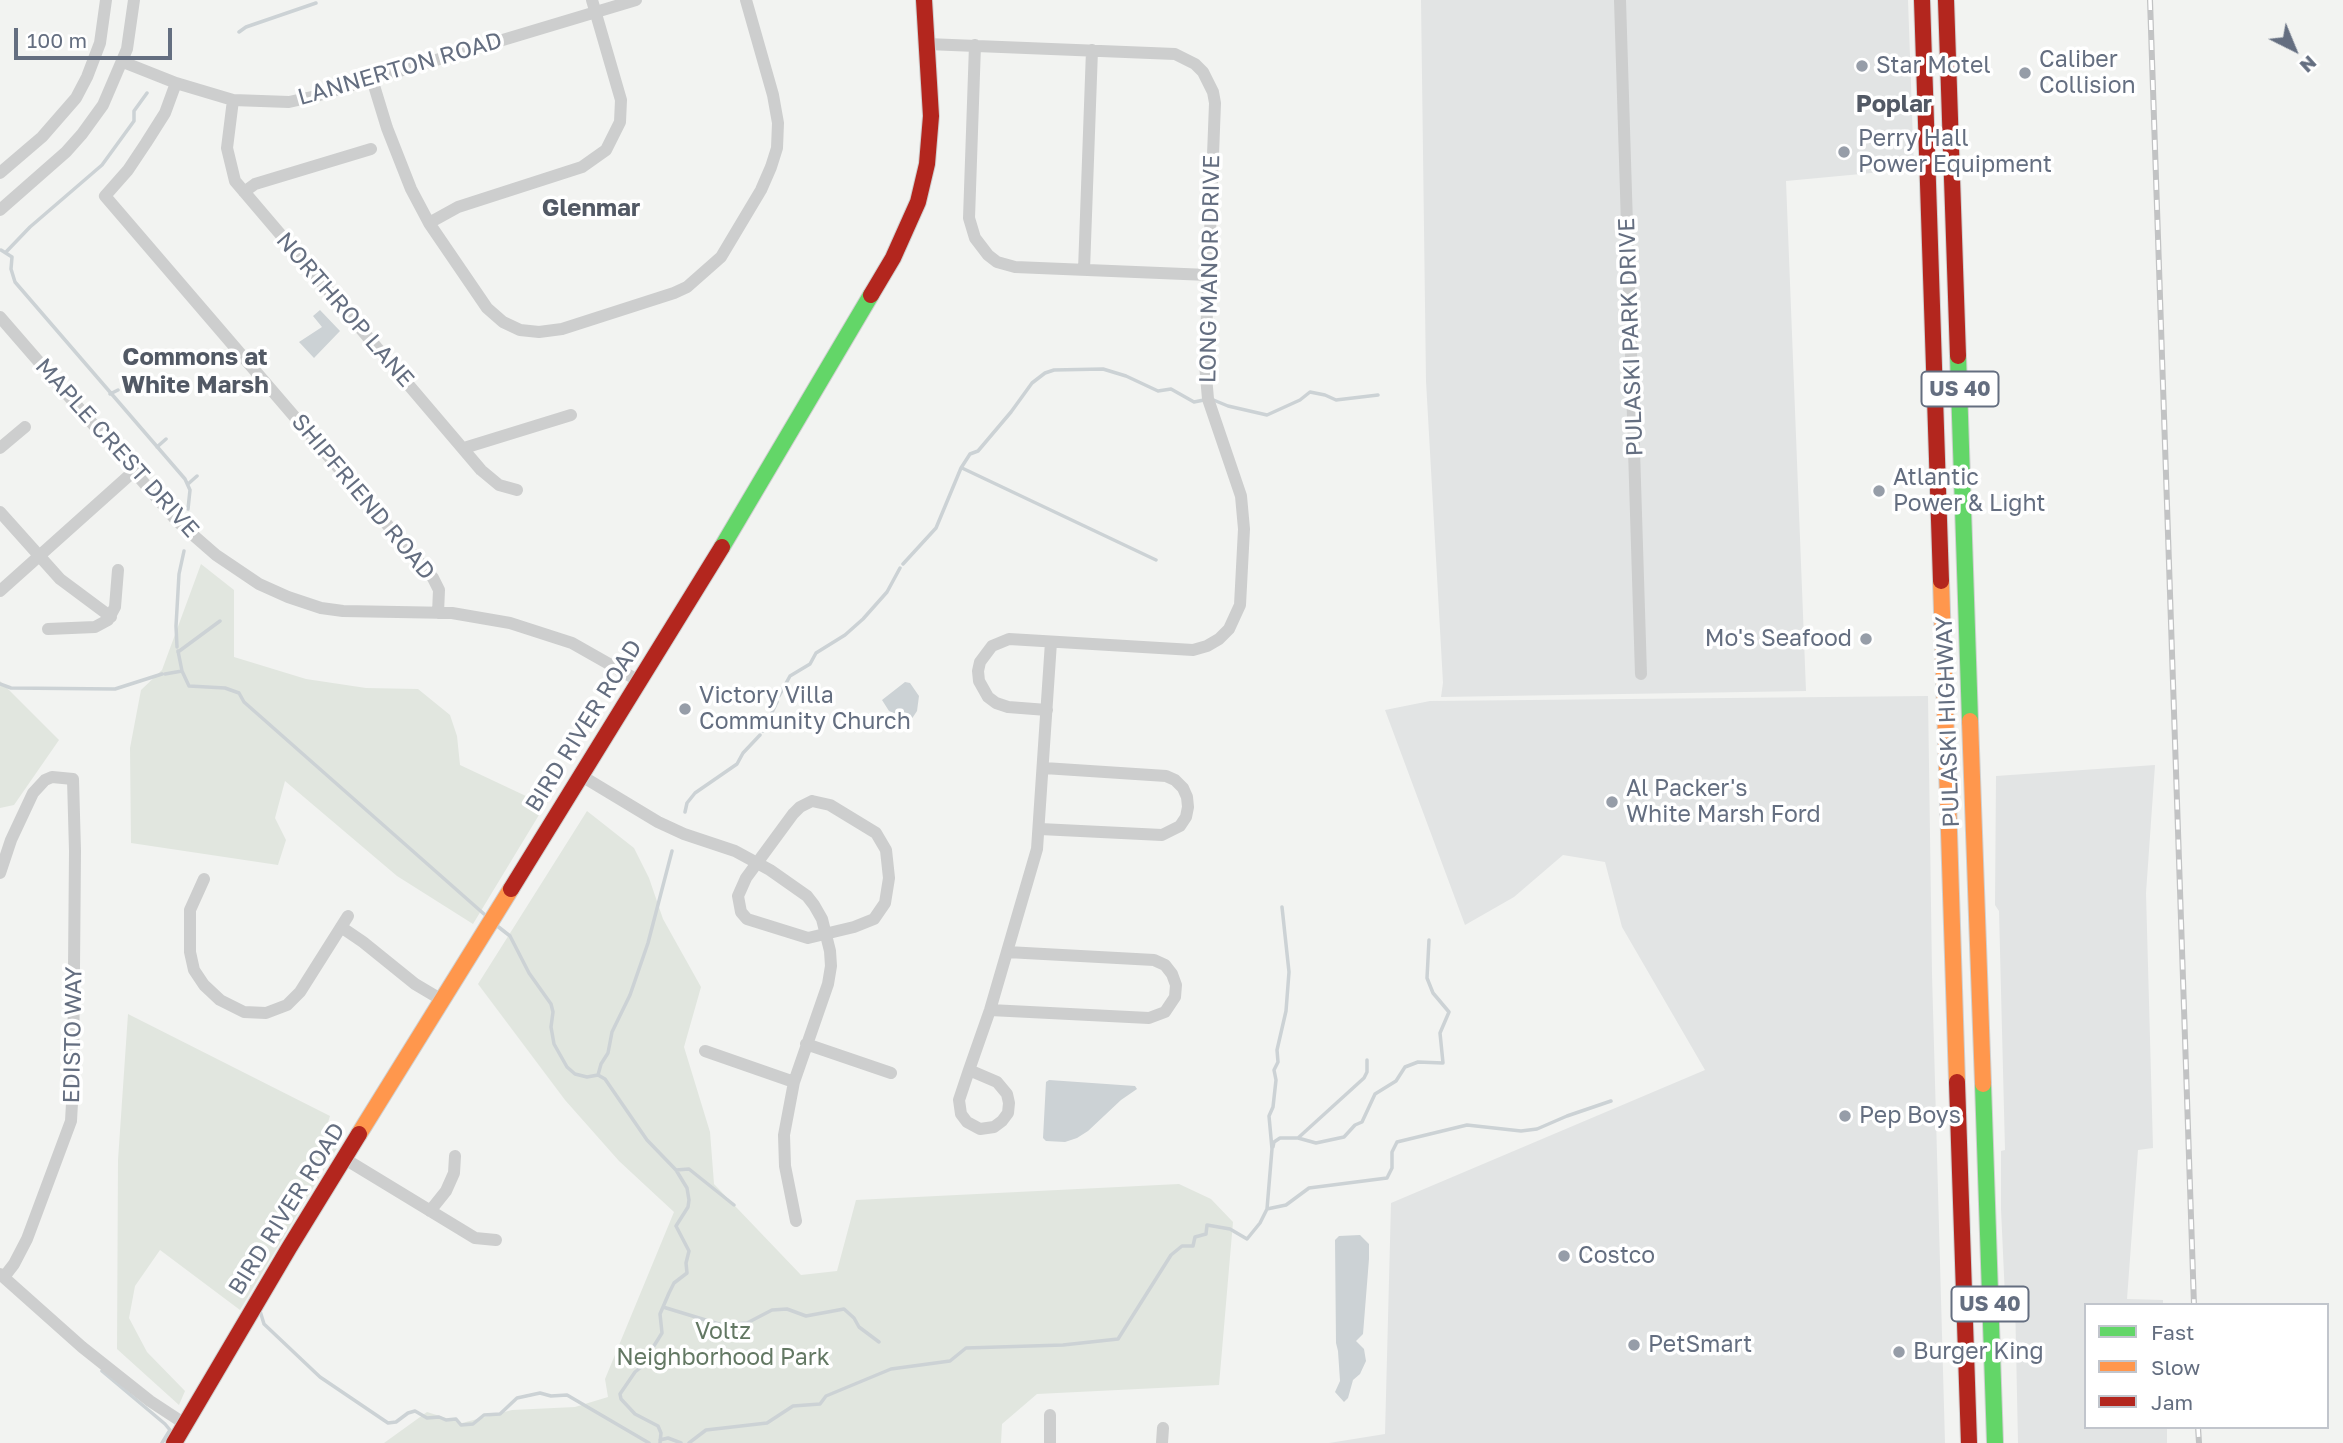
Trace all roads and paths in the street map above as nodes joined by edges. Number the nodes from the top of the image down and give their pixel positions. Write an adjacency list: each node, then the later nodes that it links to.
1 (106, 0): 18 (street)
2 (134, 0): 13 (street)
3 (636, 0): 9 (street, LANNERTON ROAD)
4 (746, 0): 21 (street)
5 (924, 0): 10 (main road, BIRD RIVER ROAD)
6 (1620, 0): 39 (street, PULASKI PARK DRIVE)
7 (1922, 0): 69 (main road, PULASKI HIGHWAY / US 40)
8 (1946, 0): 70 (main road, PULASKI HIGHWAY / US 40)
9 (594, 6): 14 (street, LANNERTON ROAD); 21 (street)
10 (927, 44): 11 (street, LONG MANOR DRIVE); 40 (main road, BIRD RIVER ROAD)
11 (975, 46): 12 (street, LONG MANOR DRIVE); 22 (street)
12 (1092, 50): 22 (street); 23 (street, LONG MANOR DRIVE)
13 (123, 62): 15 (street, LANNERTON ROAD); 20 (street)
14 (372, 79): 16 (street, LANNERTON ROAD); 21 (street)
15 (176, 83): 16 (street, LANNERTON ROAD); 35 (street, SHIPFRIEND ROAD)
16 (233, 100): 19 (street, NORTHROP LANE)
17 (371, 149): 19 (street)
18 (0, 173)
19 (244, 192): 28 (street, NORTHROP LANE)
20 (0, 210)
21 (429, 223)
22 (1084, 270): 23 (street)
23 (1208, 275): 38 (street, LONG MANOR DRIVE)
24 (0, 317): 29 (street, MAPLE CREST DRIVE)
25 (570, 415): 28 (street)
26 (25, 426): 27 (street)
27 (0, 447)
28 (464, 448): 30 (street, NORTHROP LANE)
29 (133, 472): 32 (street); 35 (street, MAPLE CREST DRIVE)
30 (517, 490)
31 (0, 512): 32 (street)
32 (38, 557): 34 (street); 36 (street)
33 (118, 570): 36 (street)
34 (0, 591)
35 (438, 613): 40 (street, MAPLE CREST DRIVE)
36 (111, 617): 37 (street)
37 (48, 629)
38 (1051, 642): 41 (street); 41 (street, LONG MANOR DRIVE)
39 (1641, 674)
40 (639, 681): 43 (main road, BIRD RIVER ROAD)
41 (1047, 710): 42 (street)
42 (1044, 768): 44 (street); 44 (street)
43 (580, 775): 45 (street); 50 (main road, BIRD RIVER ROAD)
44 (1040, 829): 49 (street)
45 (757, 863): 48 (street); 48 (street); 48 (street)
46 (0, 873): 62 (street, EDISTO WAY)
47 (204, 879): 50 (street)
48 (826, 934): 52 (street)
49 (1007, 952): 51 (street); 51 (street)
50 (442, 1000): 58 (main road, BIRD RIVER ROAD)
51 (990, 1010): 54 (street)
52 (806, 1044): 55 (street); 56 (street)
53 (705, 1051): 56 (street)
54 (969, 1070): 54 (street)
55 (891, 1073)
56 (794, 1082): 60 (street)
57 (455, 1156): 59 (street)
58 (345, 1159): 59 (street); 64 (main road, BIRD RIVER ROAD)
59 (430, 1211): 61 (street)
60 (796, 1221)
61 (496, 1240)
62 (2, 1275): 64 (street)
63 (1050, 1415): 67 (street)
64 (185, 1424): 66 (main road, BIRD RIVER ROAD)
65 (1163, 1428): 68 (street)
66 (174, 1443)
67 (1050, 1443)
68 (1162, 1443)
69 (1969, 1443)
70 (1995, 1443)

